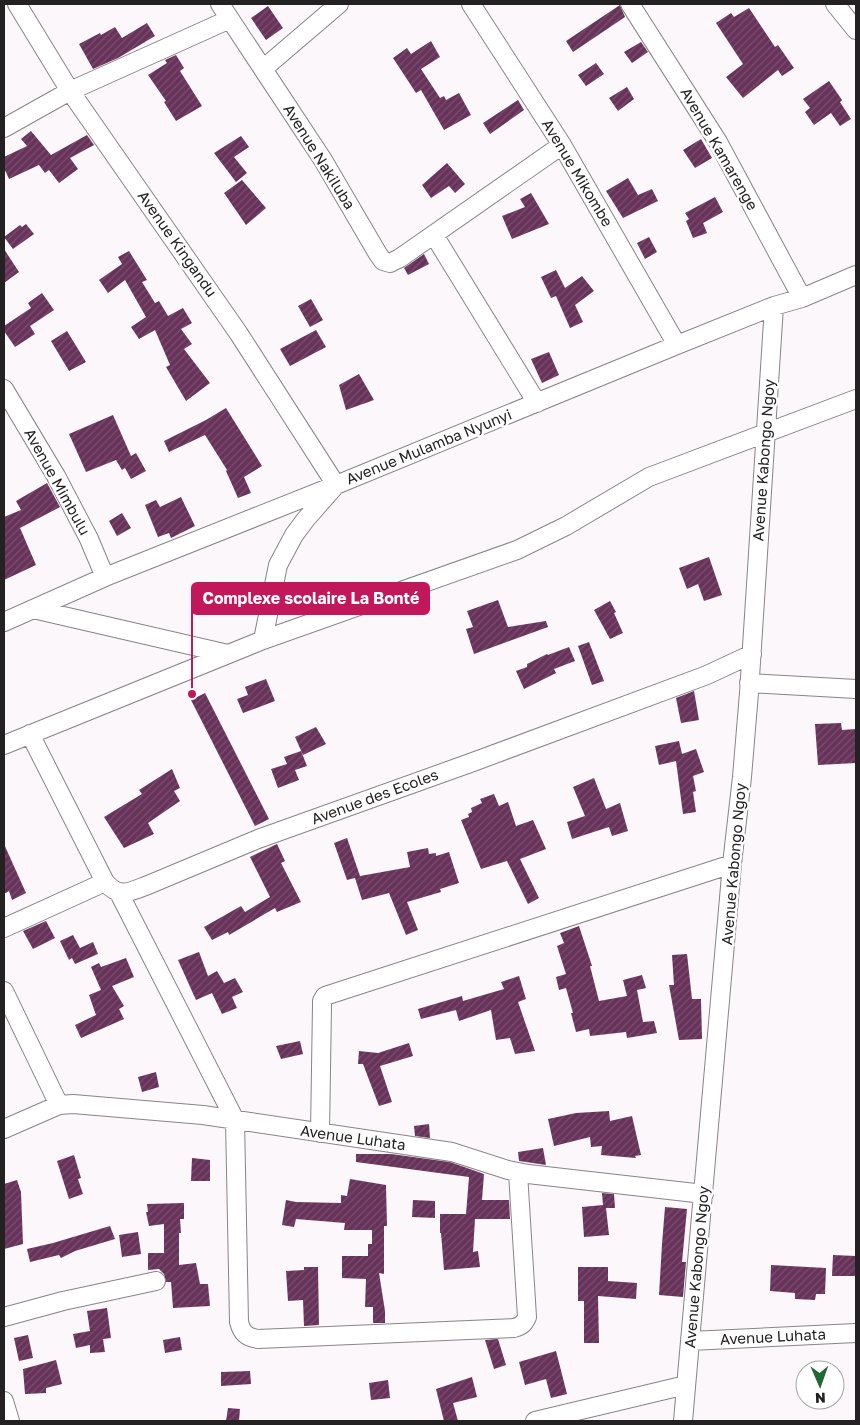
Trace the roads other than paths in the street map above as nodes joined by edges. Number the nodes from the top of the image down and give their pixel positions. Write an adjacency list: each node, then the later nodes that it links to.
1 (17, 4): 10 (street, Avenue Kingandu)
2 (220, 4): 7 (street, Avenue Nakiluba)
3 (338, 4): 9 (street)
4 (471, 4): 12 (street, Avenue Mikombe)
5 (630, 4): 15 (street, Avenue Kamarenge)
6 (835, 4): 8 (street)
7 (230, 19): 9 (street, Avenue Nakiluba); 10 (street)
8 (856, 30)
9 (262, 69): 13 (street, Avenue Nakiluba)
10 (70, 91): 11 (street); 22 (street, Avenue Kingandu)
11 (4, 128)
12 (562, 145): 13 (street); 17 (street, Avenue Mikombe)
13 (434, 235): 20 (street)
14 (856, 275): 15 (street, Avenue Mulamba Nyunyi)
15 (802, 298): 16 (street, Avenue Mulamba Nyunyi)
16 (774, 306): 17 (street, Avenue Mulamba Nyunyi); 21 (street, Avenue Kabongo Ngoy)
17 (677, 345): 20 (street, Avenue Mulamba Nyunyi)
18 (4, 390): 23 (street, Avenue Mimbulu)
19 (856, 399): 21 (street)
20 (537, 403): 22 (street, Avenue Mulamba Nyunyi)
21 (766, 432): 26 (street); 28 (street, Avenue Kabongo Ngoy)
22 (336, 485): 23 (street, Avenue Mulamba Nyunyi); 26 (street)
23 (105, 577): 24 (street, Avenue Mulamba Nyunyi)
24 (33, 609): 25 (street, Avenue Mulamba Nyunyi); 27 (street)
25 (4, 622)
26 (263, 640): 27 (street)
27 (228, 654): 31 (street)
28 (752, 654): 29 (street, Avenue Kabongo Ngoy); 35 (street, Avenue des Ecoles)
29 (748, 683): 30 (street); 33 (street, Avenue Kabongo Ngoy)
30 (856, 689)
31 (30, 734): 32 (street); 34 (street)
32 (4, 745)
33 (732, 864): 41 (street); 43 (street, Avenue Kabongo Ngoy)
34 (105, 882): 35 (street); 36 (street)
35 (119, 893): 39 (street)
36 (4, 928)
37 (4, 990): 38 (street)
38 (59, 1105): 39 (street, Avenue Luhata); 40 (street, Avenue Luhata)
39 (235, 1120): 41 (street, Avenue Luhata); 42 (street)
40 (4, 1129)
41 (320, 1133): 42 (street, Avenue Luhata)
42 (518, 1173): 43 (street, Avenue Luhata)
43 (704, 1194): 47 (street, Avenue Kabongo Ngoy)
44 (156, 1281): 45 (street)
45 (4, 1317)
46 (856, 1333): 47 (street, Avenue Luhata)
47 (690, 1341): 48 (street, Avenue Kabongo Ngoy)
48 (686, 1385): 49 (street); 50 (street, Avenue Kabongo Ngoy)
49 (536, 1421)
50 (684, 1421)

